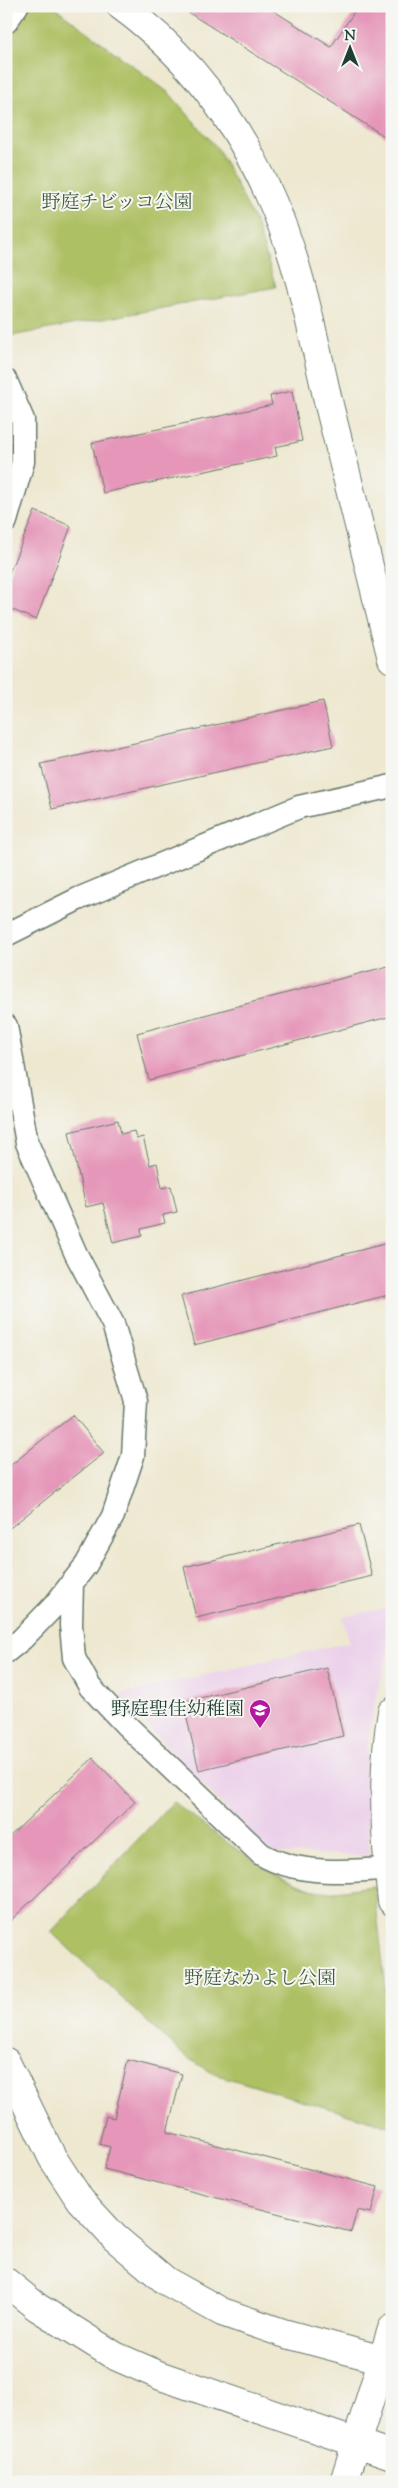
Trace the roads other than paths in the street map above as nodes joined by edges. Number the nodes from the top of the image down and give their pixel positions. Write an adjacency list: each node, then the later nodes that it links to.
1 (18, 6): 3 (street)
2 (121, 6): 6 (street)
3 (6, 22)
4 (6, 381): 5 (street)
5 (6, 521)
6 (392, 659)
7 (392, 786): 8 (street)
8 (6, 935)
9 (6, 1026): 10 (street)
10 (72, 1582): 11 (street); 13 (street)
11 (6, 1652)
12 (392, 1712): 13 (street)
13 (390, 1868): 14 (street)
14 (392, 1901)
15 (6, 2062): 18 (street)
16 (6, 2282): 19 (street)
17 (392, 2329): 18 (street)
18 (383, 2360): 19 (street)
19 (358, 2443): 20 (street); 21 (street)
20 (392, 2455)
21 (344, 2482)

